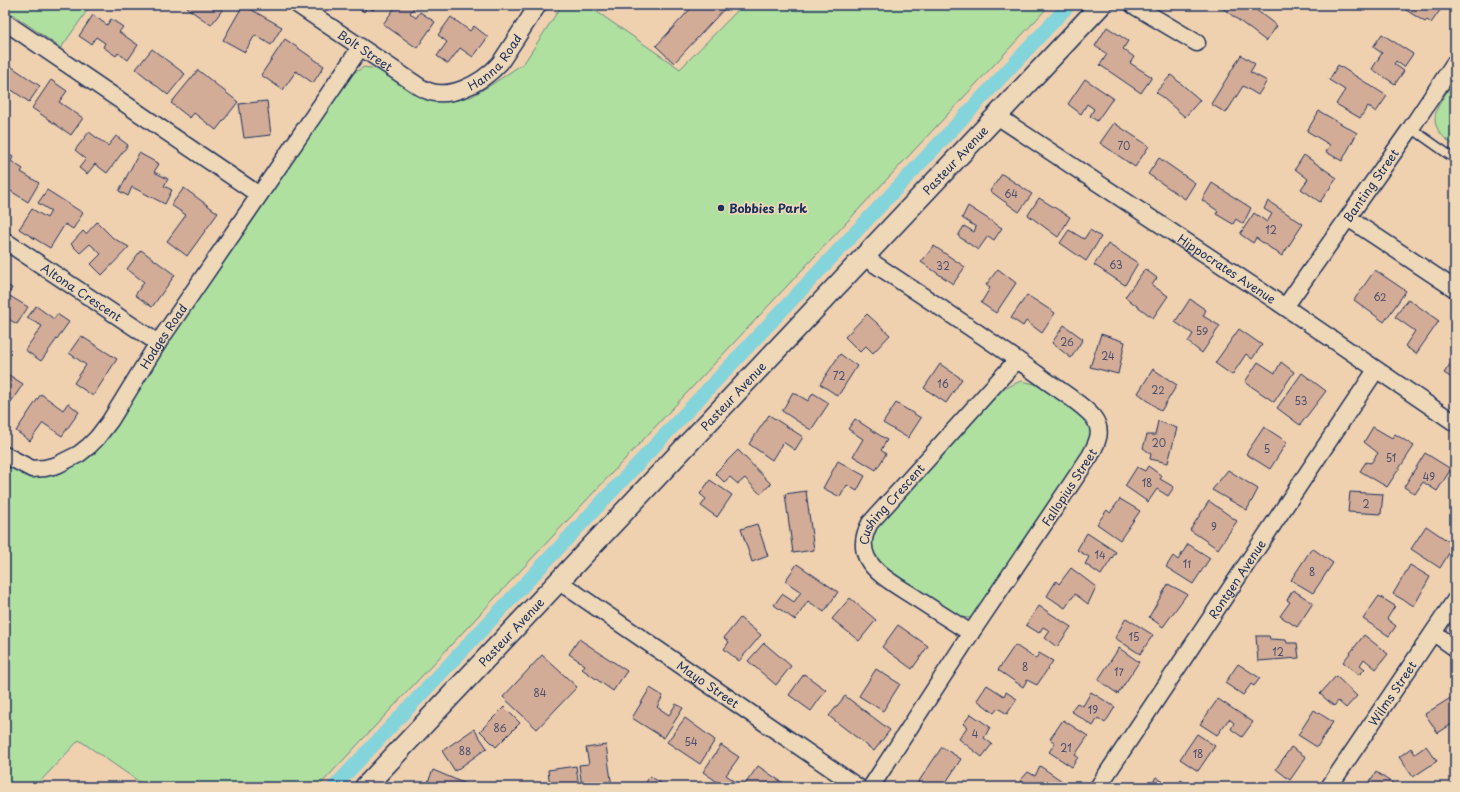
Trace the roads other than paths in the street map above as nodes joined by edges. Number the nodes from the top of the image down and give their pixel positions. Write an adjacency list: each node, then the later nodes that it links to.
1 (298, 5): 7 (street, Bolt Street)
2 (538, 5): 9 (street, Hanna Road)
3 (1101, 5): 10 (street, Pasteur Avenue)
4 (1134, 5): 6 (street)
5 (5, 22): 13 (street)
6 (1197, 43)
7 (360, 48): 9 (street, Bolt Street); 13 (street, Hodges Road)
8 (1455, 62): 11 (street, Banting Street)
9 (434, 93)
10 (998, 116): 16 (street, Pasteur Avenue); 18 (street, Hippocrates Avenue)
11 (1411, 128): 12 (lane); 14 (street, Banting Street)
12 (1455, 159)
13 (259, 196): 19 (street, Hodges Road)
14 (1348, 218): 17 (street); 18 (street, Banting Street)
15 (5, 241): 19 (street, Altona Crescent)
16 (864, 257): 20 (street, Fallopius Street); 24 (street, Pasteur Avenue)
17 (1455, 289)
18 (1285, 307): 21 (street, Hippocrates Avenue)
19 (158, 342): 23 (street, Hodges Road)
20 (1017, 360): 26 (street, Fallopius Street); 26 (street, Cushing Crescent)
21 (1376, 370): 22 (street, Hippocrates Avenue); 32 (street, Rontgen Avenue)
22 (1455, 423)
23 (5, 455)
24 (558, 581): 29 (street, Pasteur Avenue); 30 (street, Mayo Street)
25 (1455, 600): 27 (street, Wilms Street)
26 (971, 633): 31 (street, Fallopius Street)
27 (1434, 633): 28 (street); 33 (street, Wilms Street)
28 (1455, 648)
29 (365, 787)
30 (858, 787)
31 (871, 787)
32 (1098, 787)
33 (1329, 787)

